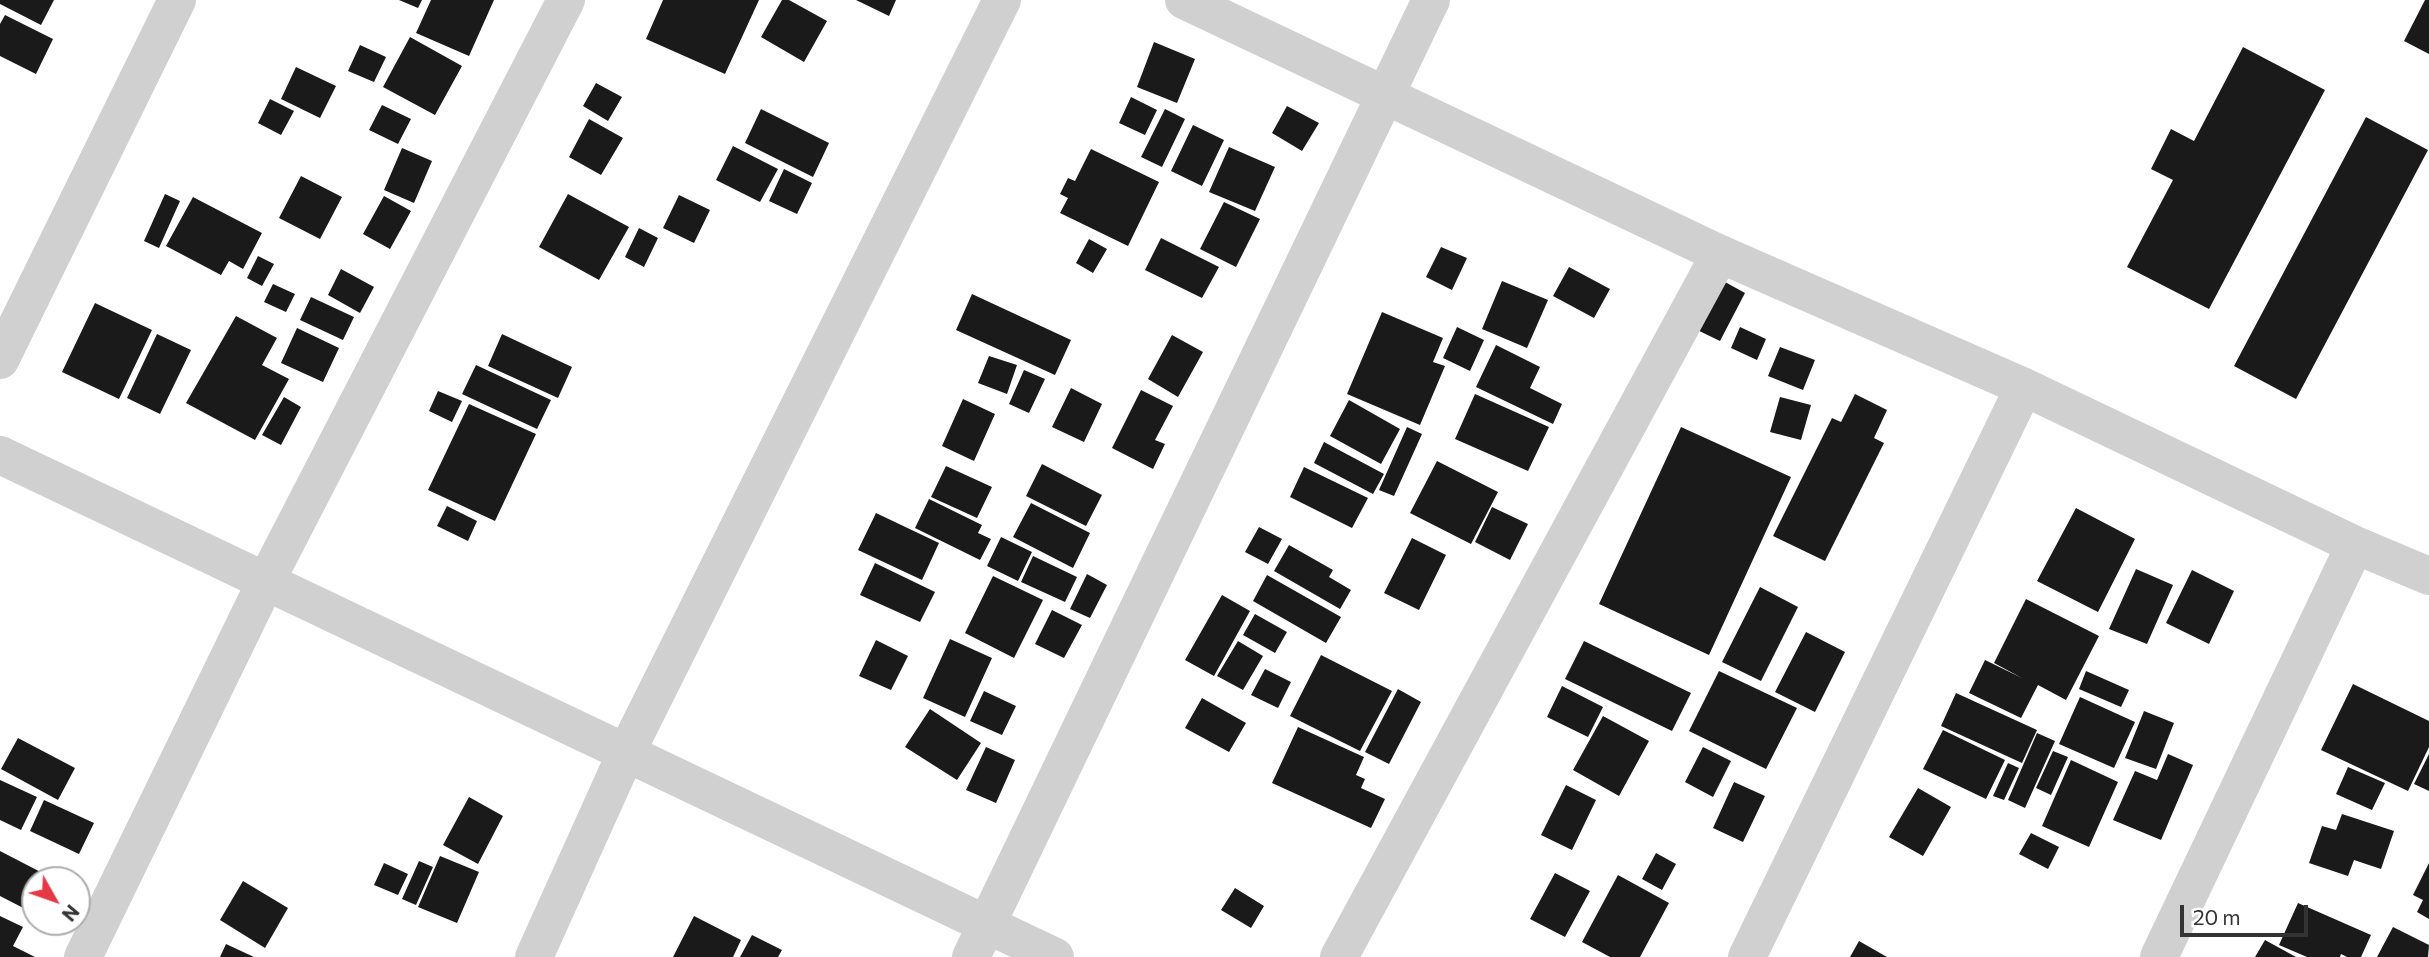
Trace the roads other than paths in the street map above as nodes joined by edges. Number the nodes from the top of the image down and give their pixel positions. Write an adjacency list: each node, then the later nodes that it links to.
1 (177, 0): 8 (street)
2 (566, 0): 13 (street)
3 (1002, 0): 14 (street)
4 (1184, 0): 6 (street)
5 (1431, 0): 6 (street)
6 (1386, 96): 7 (street); 15 (street)
7 (1720, 254): 9 (street); 19 (street)
8 (0, 360)
9 (2024, 387): 11 (street); 20 (street)
10 (0, 455): 13 (street)
11 (2355, 545): 12 (street); 21 (street)
12 (2429, 576)
13 (266, 581): 14 (street); 16 (street)
14 (626, 753): 15 (street); 17 (street)
15 (979, 941): 18 (street)
16 (83, 957)
17 (534, 957)
18 (1055, 957)
19 (1339, 957)
20 (1747, 957)
21 (2159, 957)

